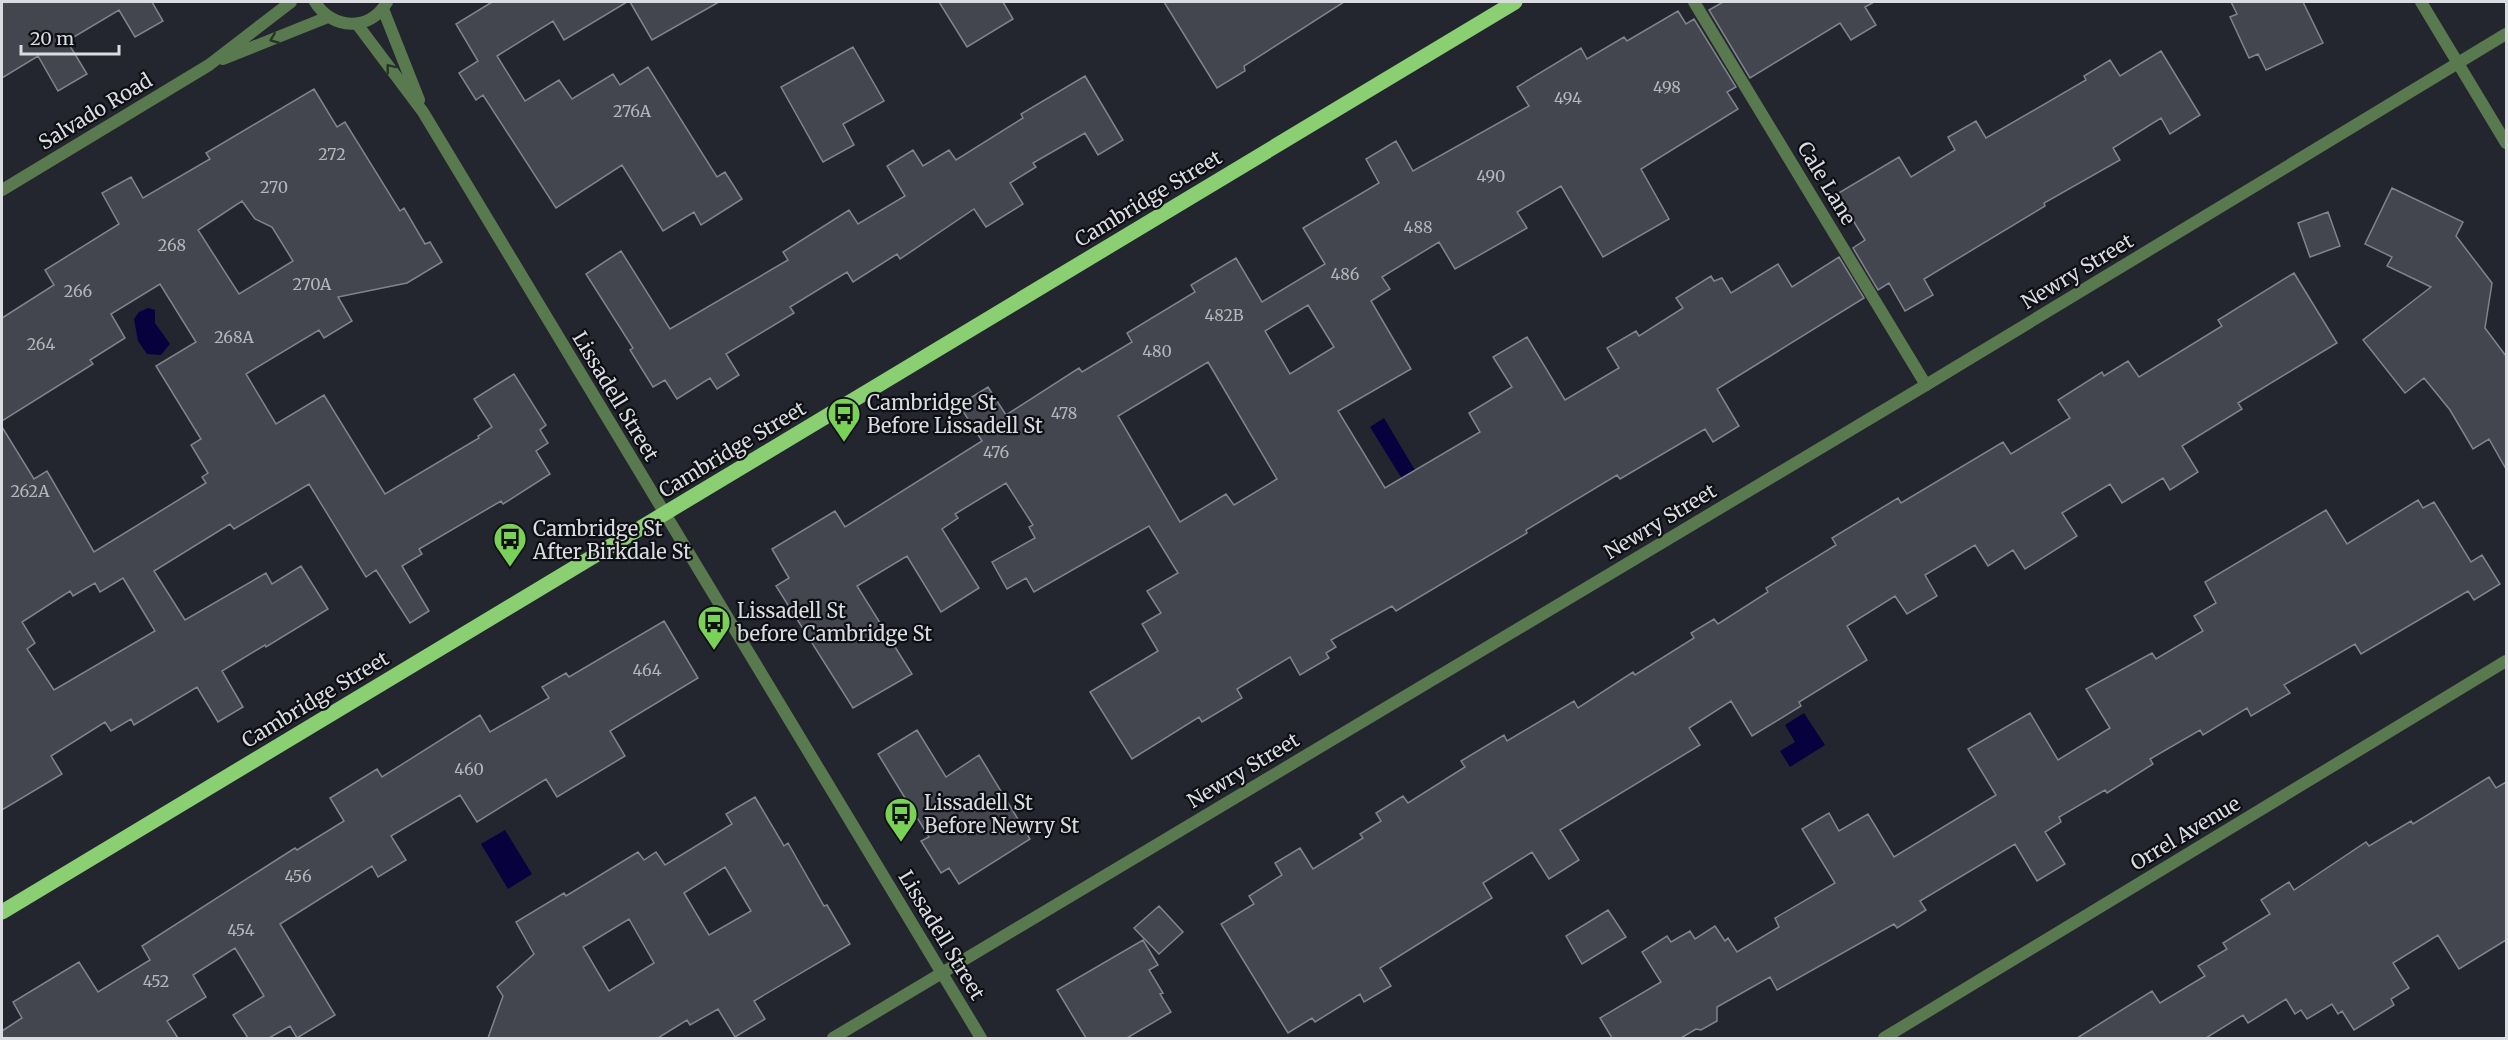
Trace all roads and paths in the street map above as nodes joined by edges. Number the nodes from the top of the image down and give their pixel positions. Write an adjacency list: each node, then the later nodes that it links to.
1 (291, 2): 11 (street, Salvado Road)
2 (315, 2): 7 (street)
3 (1515, 2): 16 (main road, Cambridge Street)
4 (1694, 2): 15 (street, Cale Lane)
5 (2421, 2): 10 (street)
6 (385, 5): 8 (street); 12 (street, Lissadell Street)
7 (328, 17): 8 (street); 11 (street, Salvado Road, one-way to 11)
8 (357, 24): 12 (street, Lissadell Street, one-way to 8)
9 (2506, 34): 10 (street, Newry Street)
10 (2458, 63): 13 (street); 15 (street, Newry Street)
11 (209, 65): 14 (street, Salvado Road)
12 (423, 111): 16 (street, Lissadell Street)
13 (2506, 144)
14 (2, 190)
15 (1926, 385): 19 (street, Newry Street)
16 (664, 514): 18 (main road, Cambridge Street); 19 (street, Lissadell Street)
17 (2506, 661): 22 (street, Orrel Avenue)
18 (2, 912)
19 (942, 973): 20 (street, Newry Street); 21 (street, Lissadell Street)
20 (833, 1038)
21 (981, 1038)
22 (1884, 1038)

